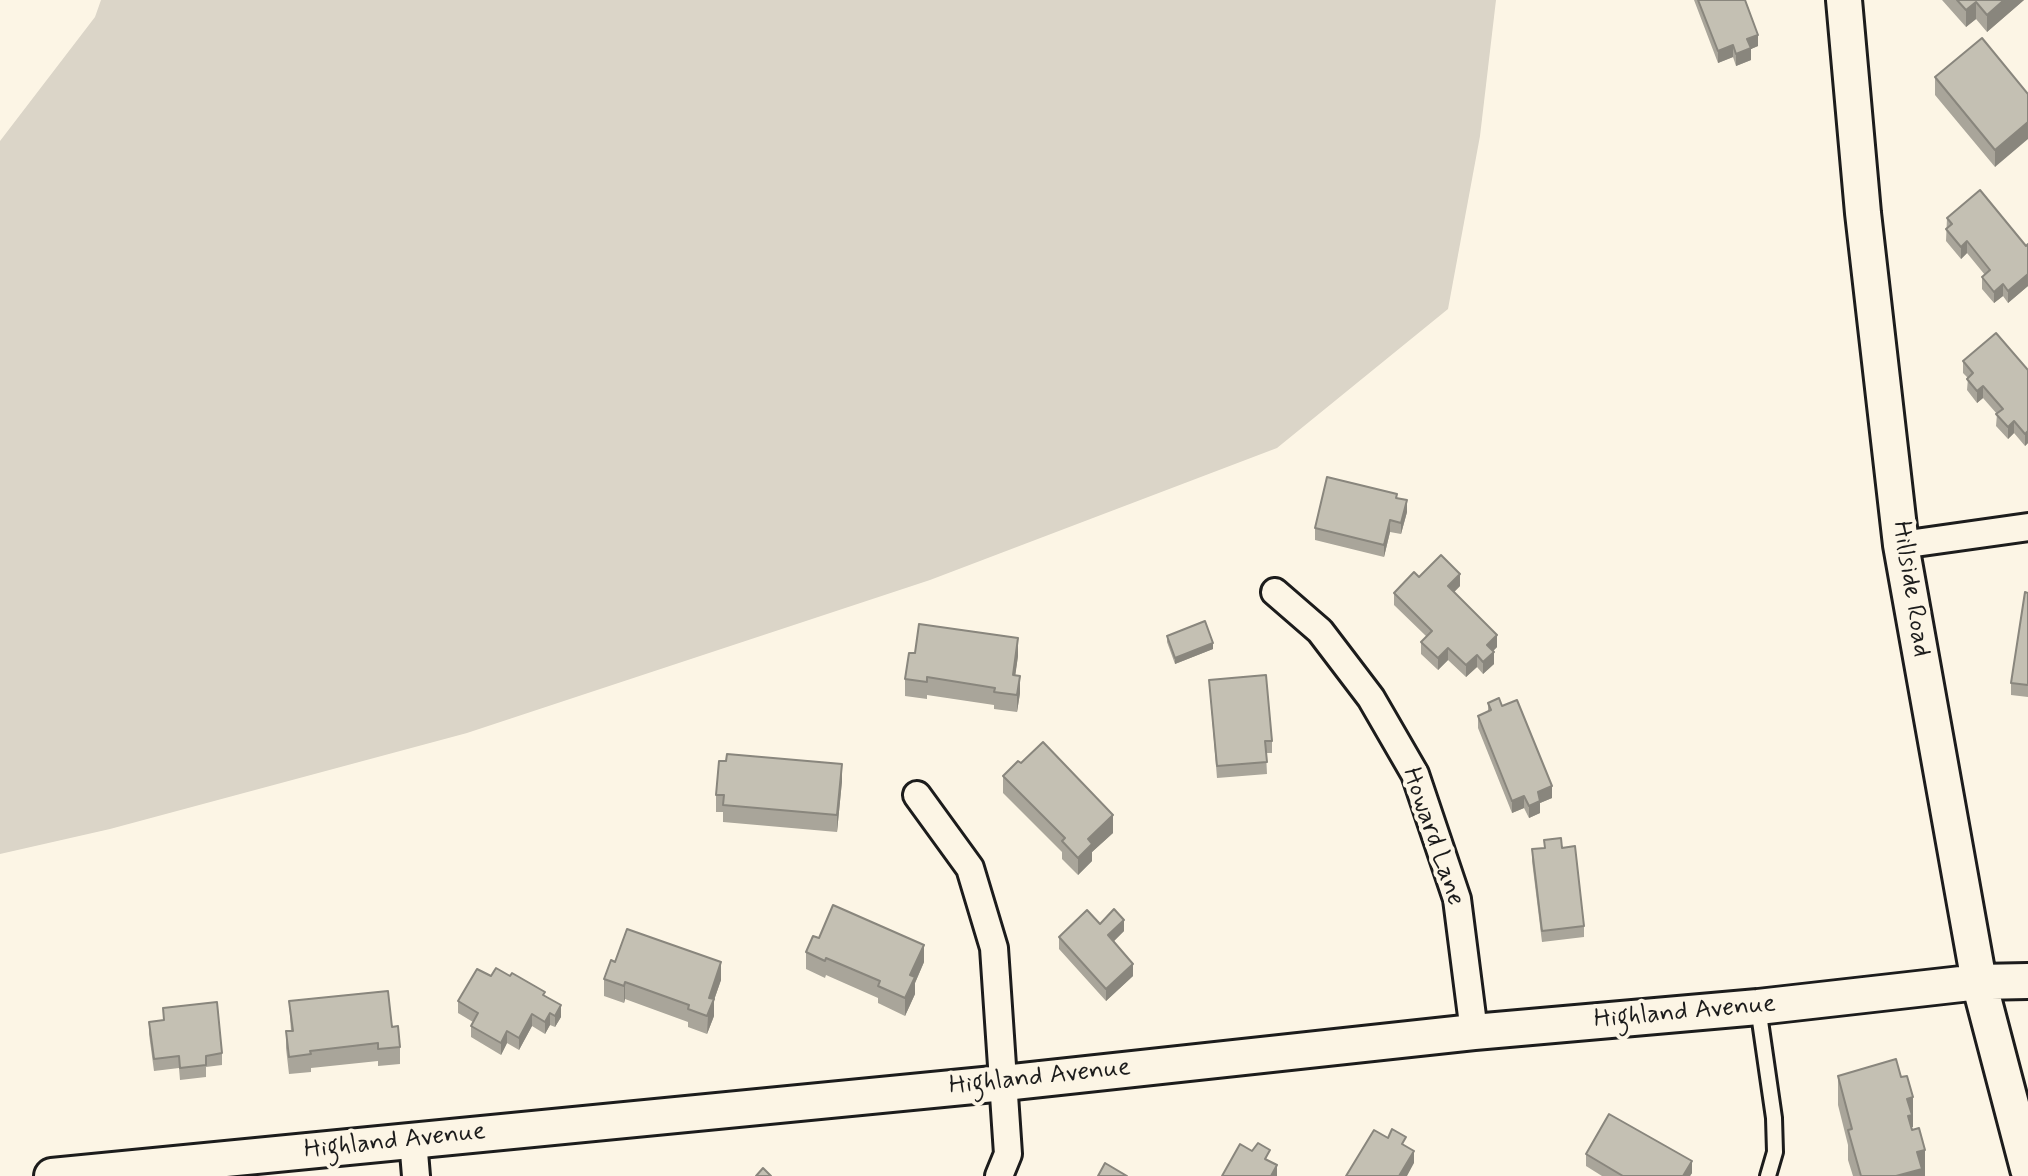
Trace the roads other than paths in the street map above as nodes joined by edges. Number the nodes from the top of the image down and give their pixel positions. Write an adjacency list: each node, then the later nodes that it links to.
1 (1844, 0): 3 (street, Hillside Road)
2 (2028, 527): 3 (street)
3 (1901, 545): 7 (street, Hillside Road)
4 (1275, 592): 9 (street, Howard Lane)
5 (917, 795): 10 (street)
6 (2028, 981): 7 (street, Highland Avenue)
7 (1979, 982): 8 (street, Highland Avenue); 12 (street, Hillside Road)
8 (1758, 1007): 9 (street, Highland Avenue); 16 (lane)
9 (1474, 1032): 10 (street, Highland Avenue)
10 (1004, 1083): 11 (street, Highland Avenue); 15 (street)
11 (413, 1140): 13 (street, Highland Avenue); 14 (street)
12 (2028, 1169)
13 (52, 1176)
14 (416, 1176)
15 (999, 1176)
16 (1768, 1176)

